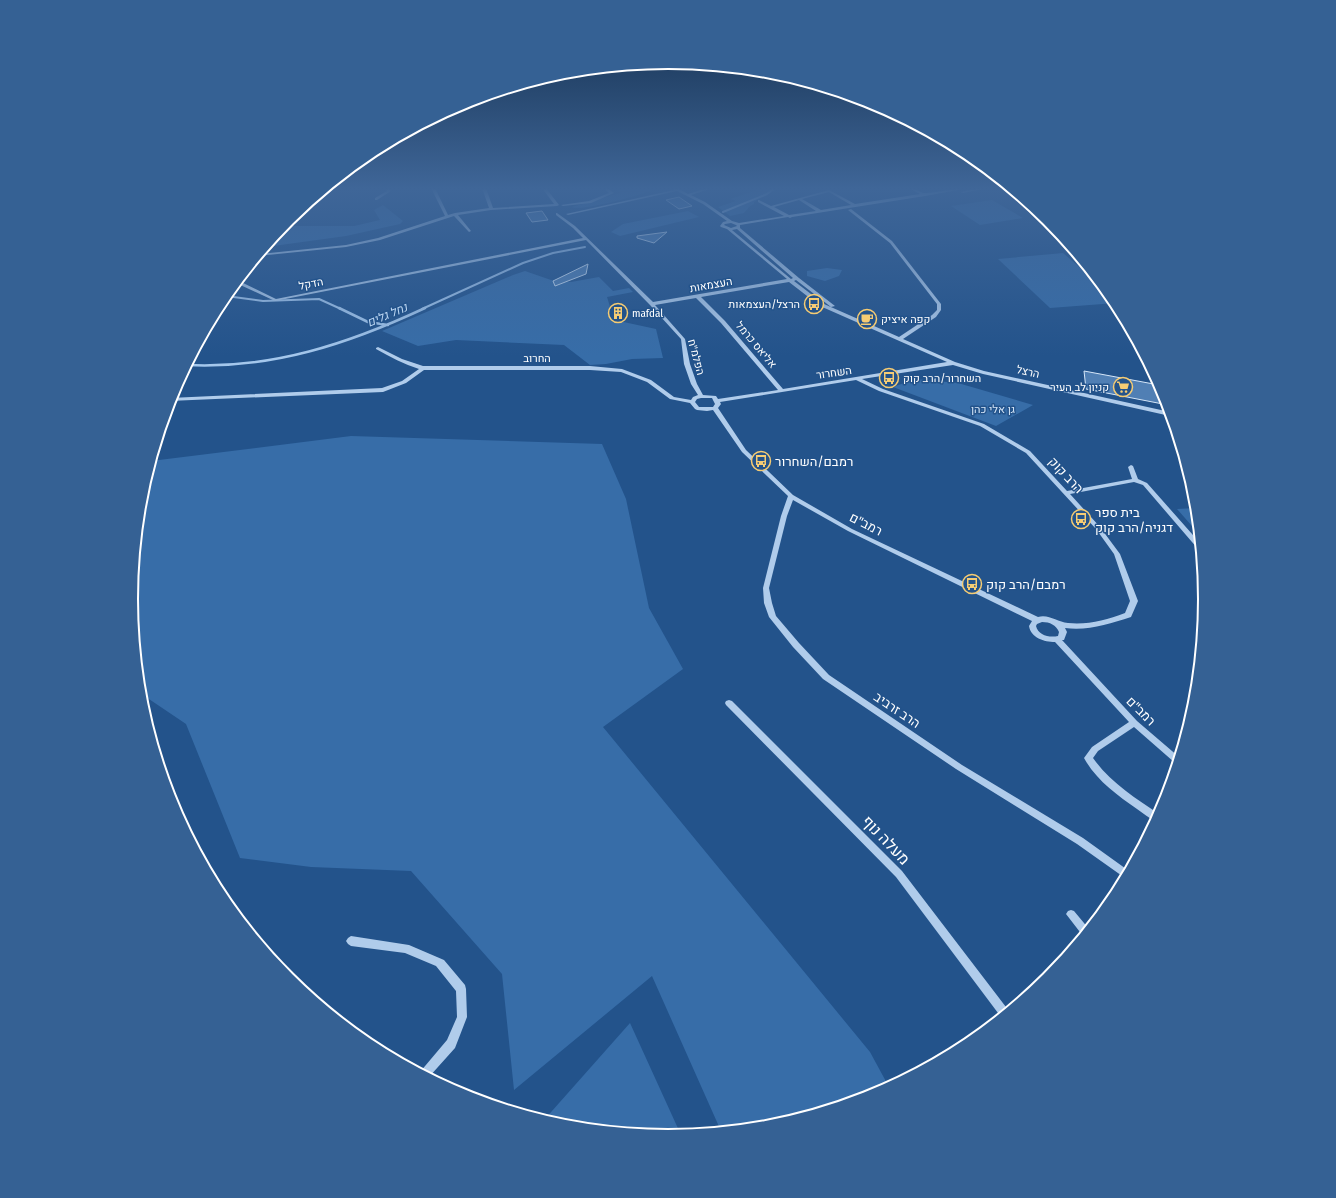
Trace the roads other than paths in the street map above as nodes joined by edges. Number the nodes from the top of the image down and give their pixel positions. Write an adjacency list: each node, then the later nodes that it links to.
1 (355, 244): 7 (street)
2 (561, 244): 10 (street, הדקל)
3 (591, 244): 12 (street, הפלמ"ח)
4 (746, 244): 9 (street, הרצל)
5 (758, 244): 8 (street, הרצל)
6 (893, 244): 14 (street)
7 (266, 254)
8 (797, 279): 9 (street, העצמאות); 13 (street, הרצל)
9 (790, 280): 11 (street, העצמאות); 13 (street, הרצל)
10 (242, 284)
11 (697, 296): 12 (street, העצמאות); 19 (street, אליאס כרמל)
12 (652, 304): 20 (street, הפלמ"ח)
13 (843, 313): 14 (street, הרצל)
14 (899, 340): 16 (street, הרצל)
15 (378, 348): 17 (street, החרוב)
16 (953, 363): 18 (street, השחרור); 24 (street, הרצל); 25 (street, הרצל)
17 (423, 368): 21 (street); 22 (street, החרוב)
18 (859, 380): 19 (street, השחרור); 28 (street, הרב קוק)
19 (781, 390): 23 (street, השחרור)
20 (701, 396): 22 (street); 23 (street)
21 (177, 400)
22 (692, 402): 23 (street, החרוב)
23 (717, 405): 29 (street, רמב"ם)
24 (1163, 409)
25 (1164, 413)
26 (1131, 467): 27 (street)
27 (1135, 480): 28 (street); 30 (street)
28 (1066, 493): 32 (street, הרב קוק)
29 (791, 496): 31 (street, רמב"ם); 38 (street, הרב זרביב)
30 (1194, 541)
31 (1037, 620): 32 (street, רמב"ם); 33 (street)
32 (1059, 625): 33 (street)
33 (1057, 640): 35 (street, רמב"ם)
34 (729, 703): 42 (street, מעלה נוף)
35 (1134, 723): 36 (street, רמב"ם); 37 (street)
36 (1174, 756)
37 (1152, 814)
38 (1122, 872)
39 (1071, 914): 40 (street)
40 (1082, 929)
41 (351, 941): 43 (street)
42 (1002, 1010)
43 (428, 1071)

